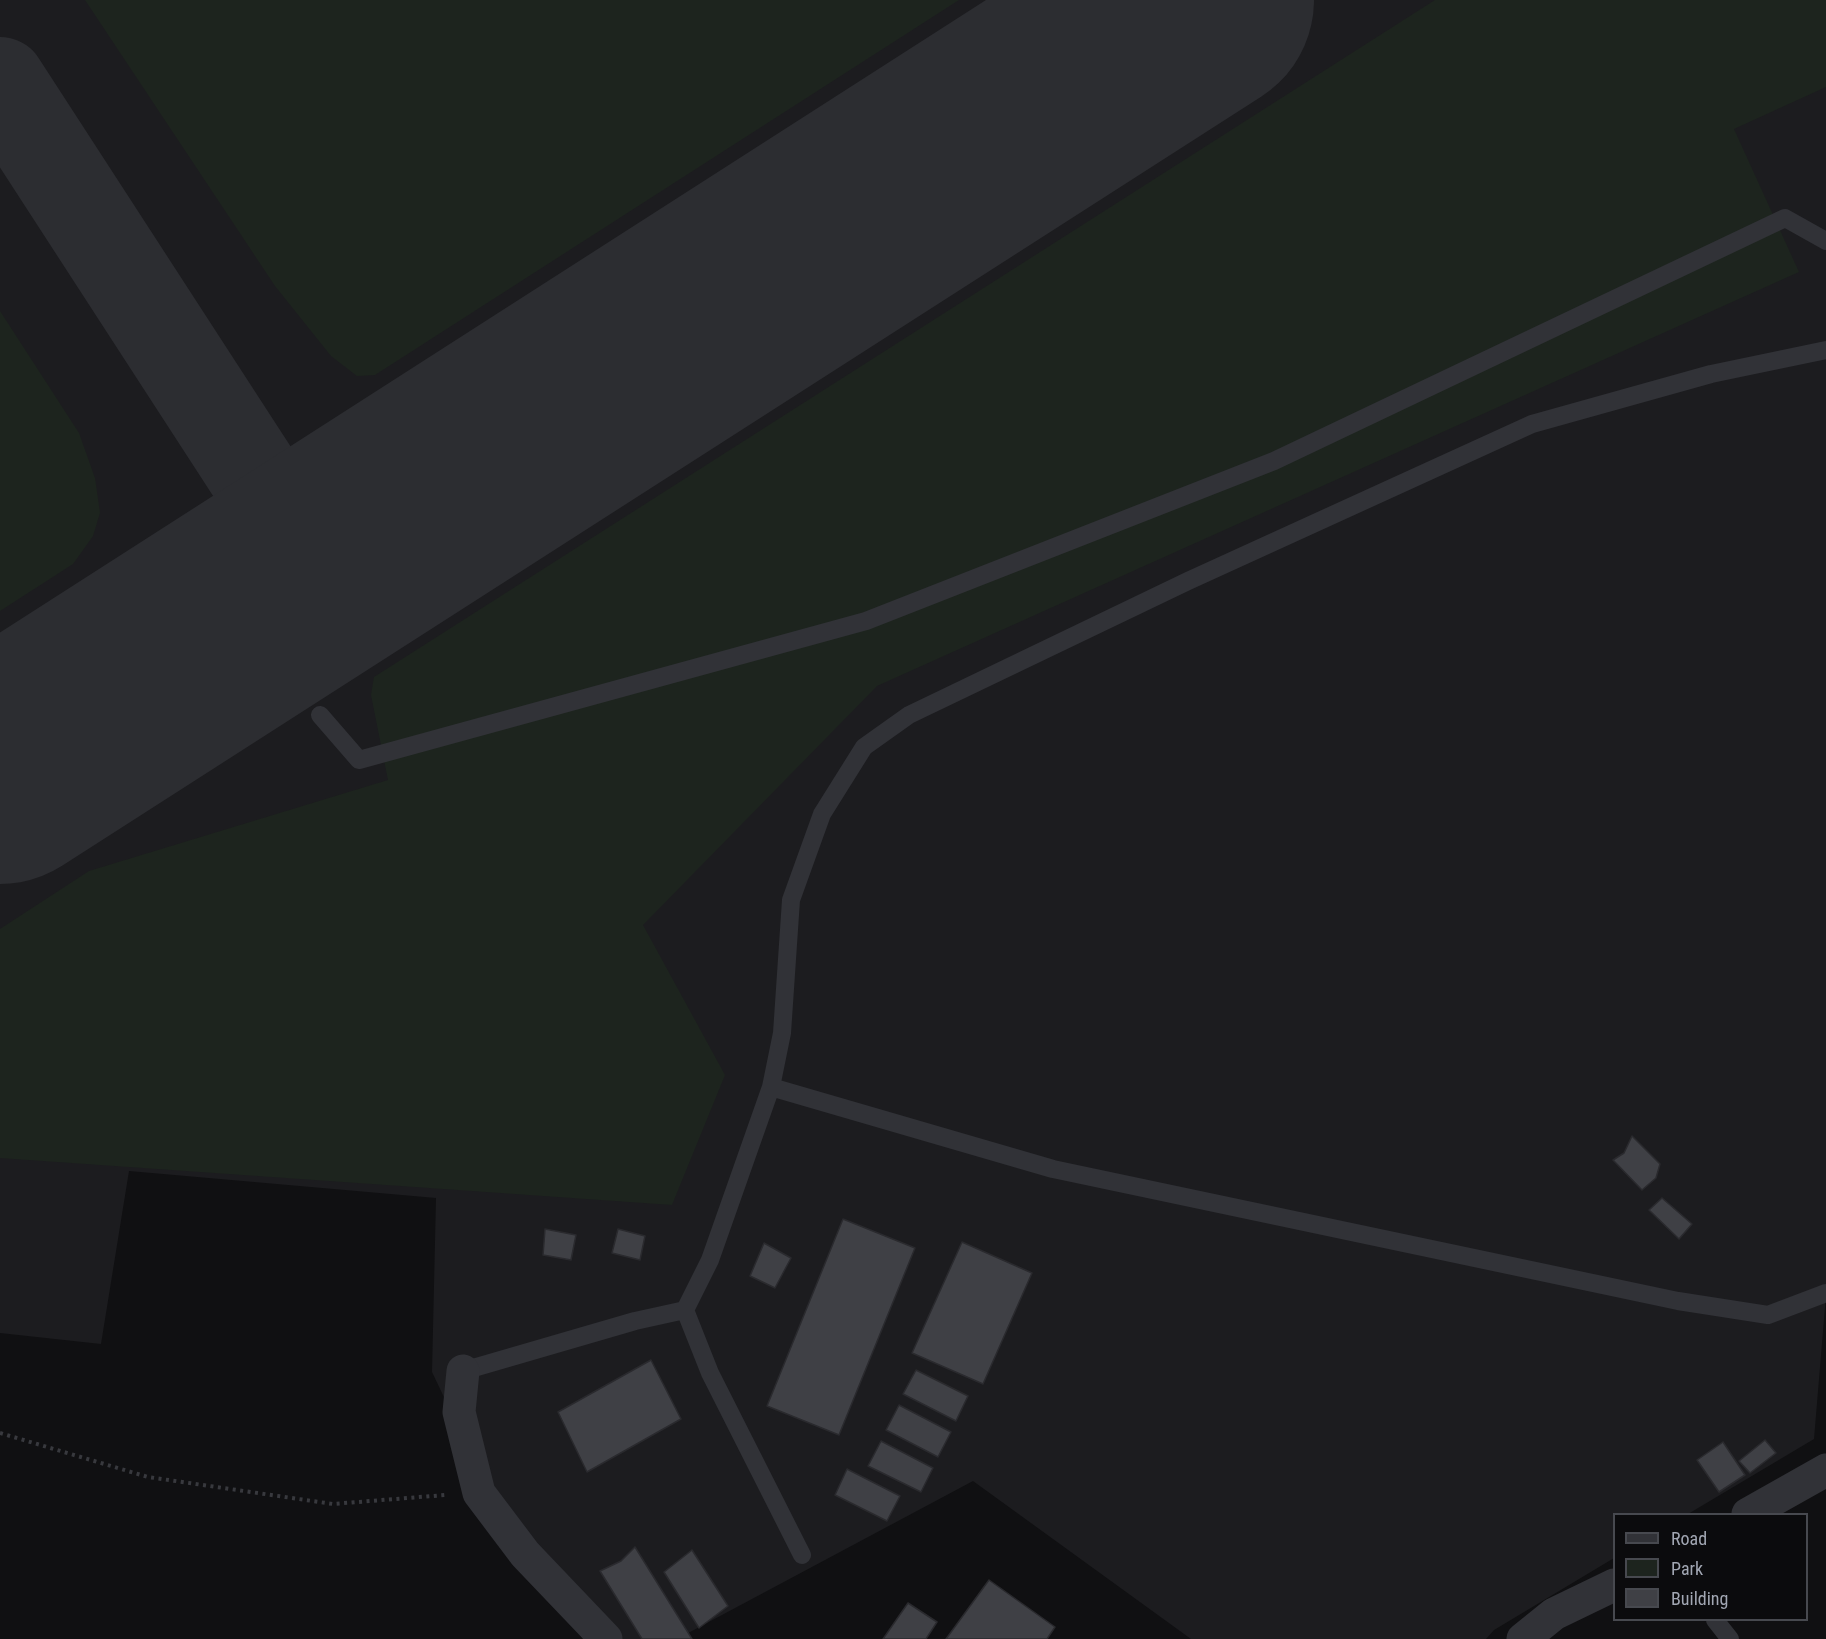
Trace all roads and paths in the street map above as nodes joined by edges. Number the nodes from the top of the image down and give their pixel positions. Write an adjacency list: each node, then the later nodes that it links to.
1 (1826, 241): 3 (lane)
2 (1826, 350): 4 (lane)
3 (320, 715)
4 (771, 1087): 5 (lane); 6 (lane)
5 (1826, 1293)
6 (686, 1310): 7 (lane); 12 (lane)
7 (463, 1371): 10 (street)
8 (0, 1433): 10 (path)
9 (1826, 1470): 11 (street)
10 (479, 1493): 15 (street)
11 (1751, 1513)
12 (802, 1555)
13 (1613, 1585): 16 (street)
14 (1716, 1621): 17 (lane)
15 (606, 1639)
16 (1523, 1639)
17 (1730, 1639)

